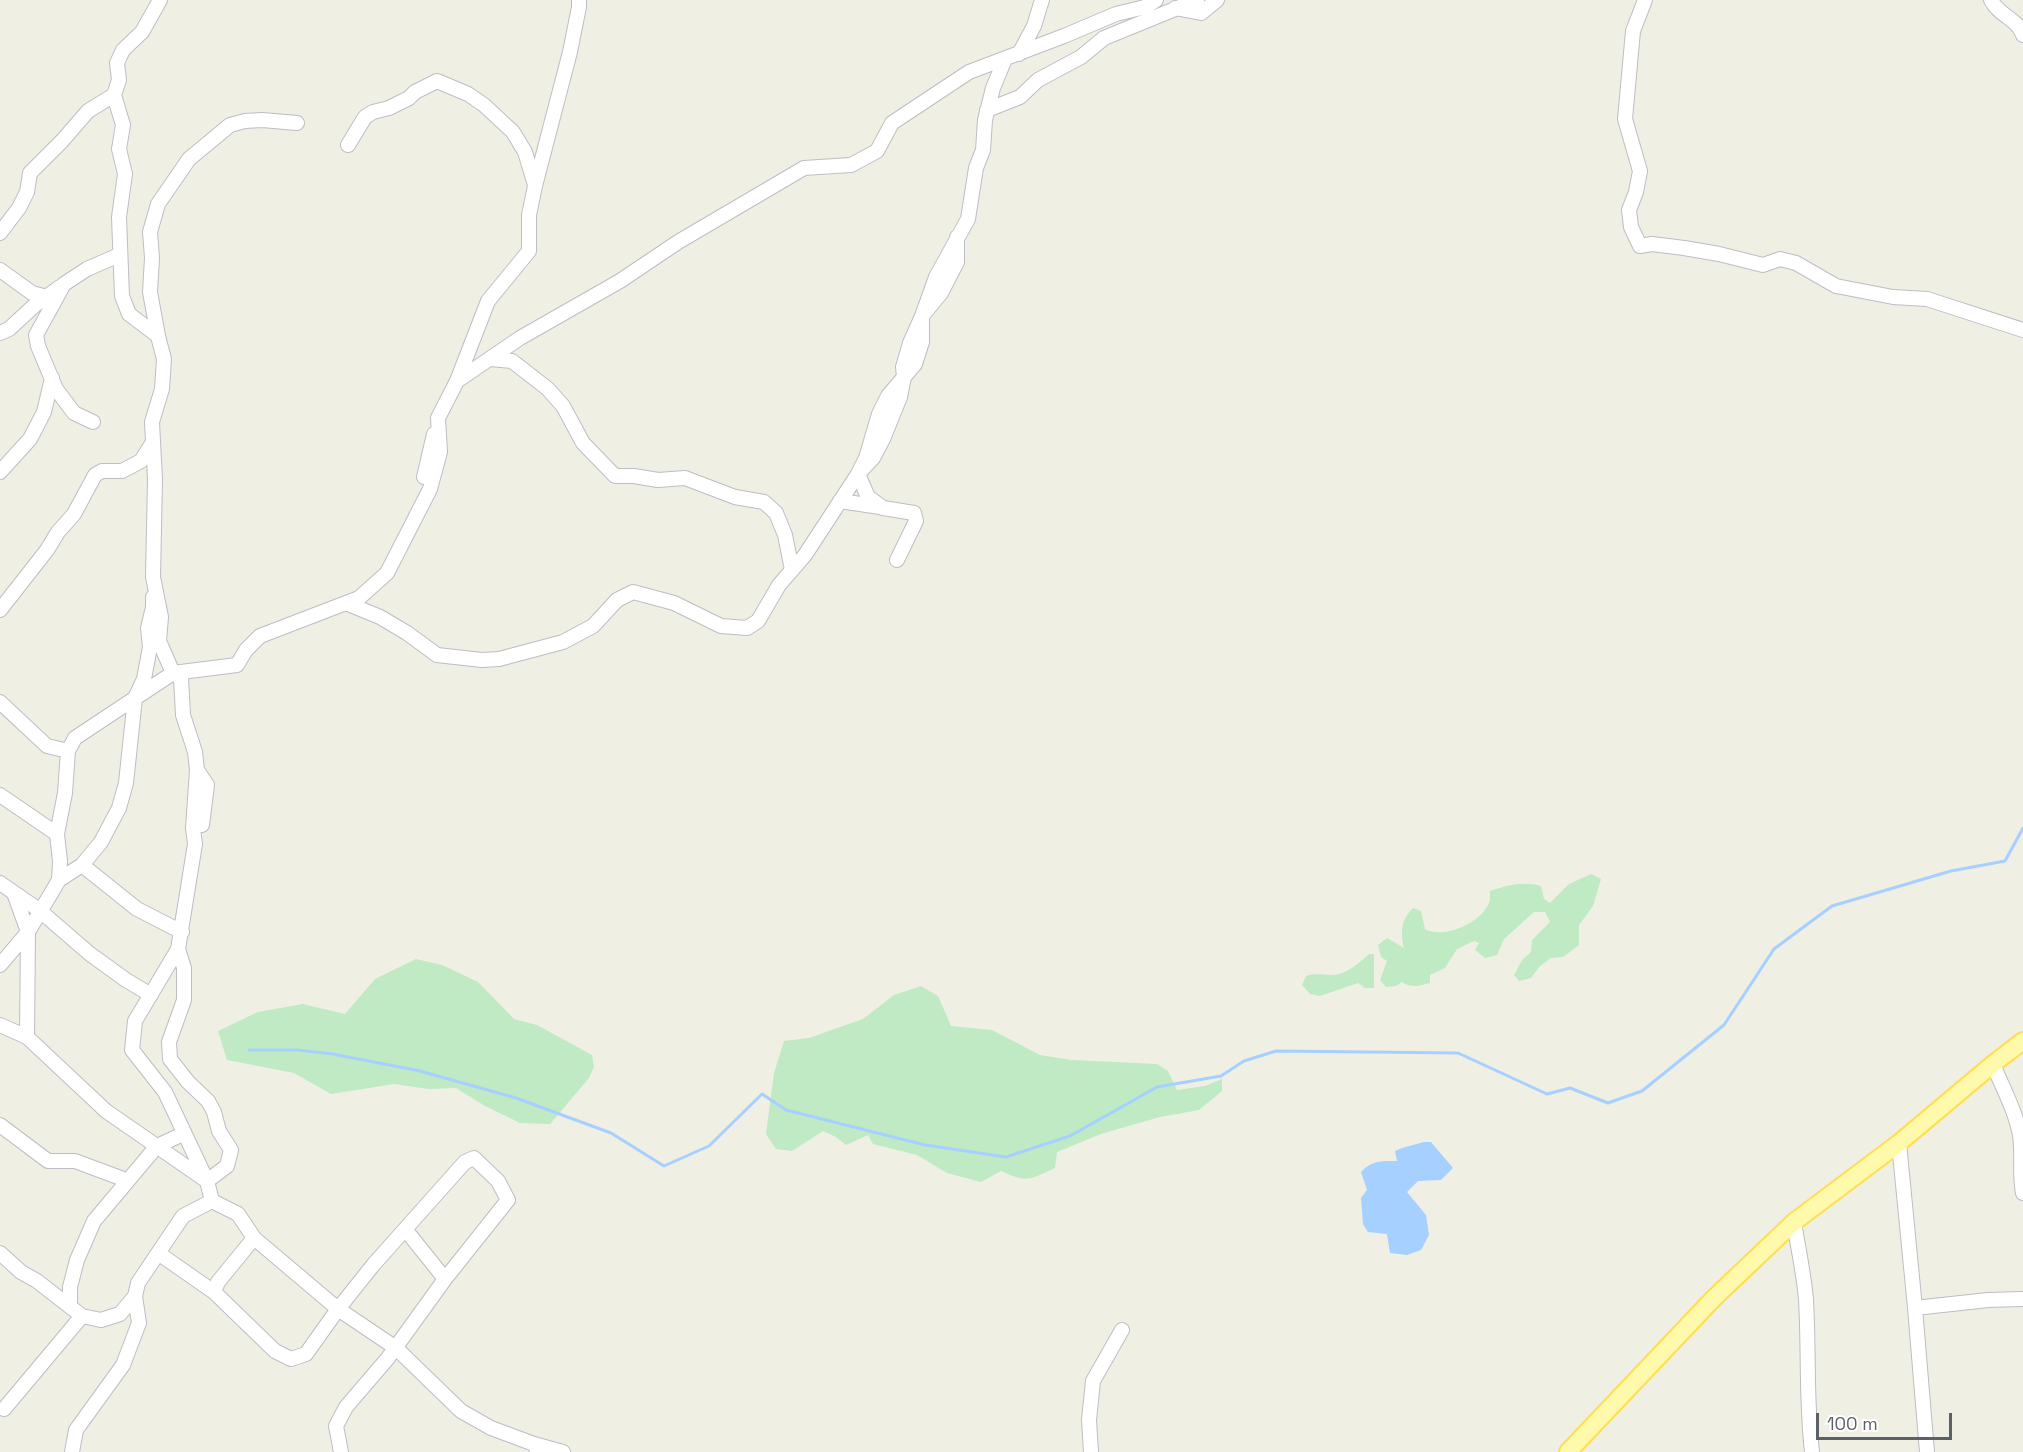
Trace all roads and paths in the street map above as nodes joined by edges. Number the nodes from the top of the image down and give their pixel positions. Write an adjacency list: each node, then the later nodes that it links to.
1 (148, 0): 11 (street)
2 (160, 0): 11 (street)
3 (579, 0): 22 (street)
4 (1042, 0): 13 (street)
5 (1156, 0): 13 (street)
6 (1197, 0): 10 (street)
7 (1217, 0): 10 (street)
8 (1645, 0): 28 (street)
9 (1991, 0): 12 (street)
10 (1175, 8): 18 (street)
11 (142, 32): 17 (street)
12 (2023, 35)
13 (1019, 54): 14 (street)
14 (1005, 59): 15 (street); 16 (street)
15 (969, 72): 16 (street); 31 (street)
16 (993, 88): 18 (street); 19 (street)
17 (114, 94): 23 (street); 24 (street)
18 (1009, 102): 19 (street)
19 (987, 110): 37 (street)
20 (297, 123): 30 (street)
21 (348, 145): 22 (street)
22 (535, 186): 33 (street)
23 (0, 233)
24 (119, 255): 26 (street); 30 (street)
25 (0, 270): 27 (street)
26 (64, 284): 27 (street); 32 (street)
27 (46, 297): 29 (street)
28 (2023, 330)
29 (0, 333)
30 (158, 336): 35 (street)
31 (490, 359): 33 (street); 41 (street)
32 (51, 378): 34 (street); 36 (street)
33 (457, 381): 43 (street)
34 (93, 422)
35 (153, 442): 42 (street); 44 (street)
36 (0, 471)
37 (858, 474): 38 (street); 39 (street)
38 (840, 501): 39 (street); 41 (street)
39 (883, 508): 40 (street)
40 (897, 560)
41 (792, 570): 43 (street)
42 (153, 577): 45 (street); 46 (street)
43 (346, 603): 45 (street)
44 (0, 609)
45 (173, 673): 46 (street); 57 (street)
46 (135, 698): 48 (street); 51 (street)
47 (0, 702): 48 (street)
48 (68, 751): 50 (street)
49 (0, 795): 50 (street)
50 (57, 834): 52 (street)
51 (82, 865): 52 (street); 57 (street)
52 (58, 880): 55 (street)
53 (0, 883): 54 (street)
54 (14, 893): 55 (street); 56 (street)
55 (39, 910): 56 (street); 60 (street)
56 (28, 932): 59 (street); 62 (street)
57 (182, 933): 58 (street)
58 (178, 950): 60 (street); 71 (street)
59 (0, 965)
60 (151, 996): 66 (street)
61 (0, 1025): 62 (street)
62 (27, 1037): 69 (street)
63 (2023, 1041): 64 (main road)
64 (1993, 1064): 67 (street); 68 (main road)
65 (0, 1125): 70 (street)
66 (183, 1134): 69 (street); 71 (street)
67 (2022, 1139): 72 (street)
68 (1899, 1143): 74 (main road); 84 (street)
69 (157, 1146): 70 (street); 71 (street)
70 (126, 1180): 83 (street)
71 (207, 1181): 73 (street)
72 (2023, 1193)
73 (212, 1201): 76 (street); 78 (street)
74 (1794, 1222): 95 (main road); 96 (street)
75 (405, 1229): 79 (street); 79 (street); 85 (street)
76 (254, 1238): 80 (street); 85 (street)
77 (0, 1253): 83 (street)
78 (158, 1253): 80 (street); 81 (street)
79 (445, 1279): 88 (street)
80 (214, 1292): 85 (street)
81 (135, 1296): 86 (street); 91 (street)
82 (2023, 1299): 84 (street)
83 (70, 1306): 86 (street)
84 (1915, 1308): 97 (street)
85 (338, 1309): 88 (street)
86 (82, 1316): 89 (street)
87 (1122, 1330): 94 (street)
88 (396, 1348): 90 (street); 92 (street)
89 (4, 1409)
90 (536, 1448): 93 (street)
91 (72, 1452)
92 (341, 1452)
93 (563, 1452)
94 (1091, 1452)
95 (1568, 1452)
96 (1812, 1452)
97 (1927, 1452)

